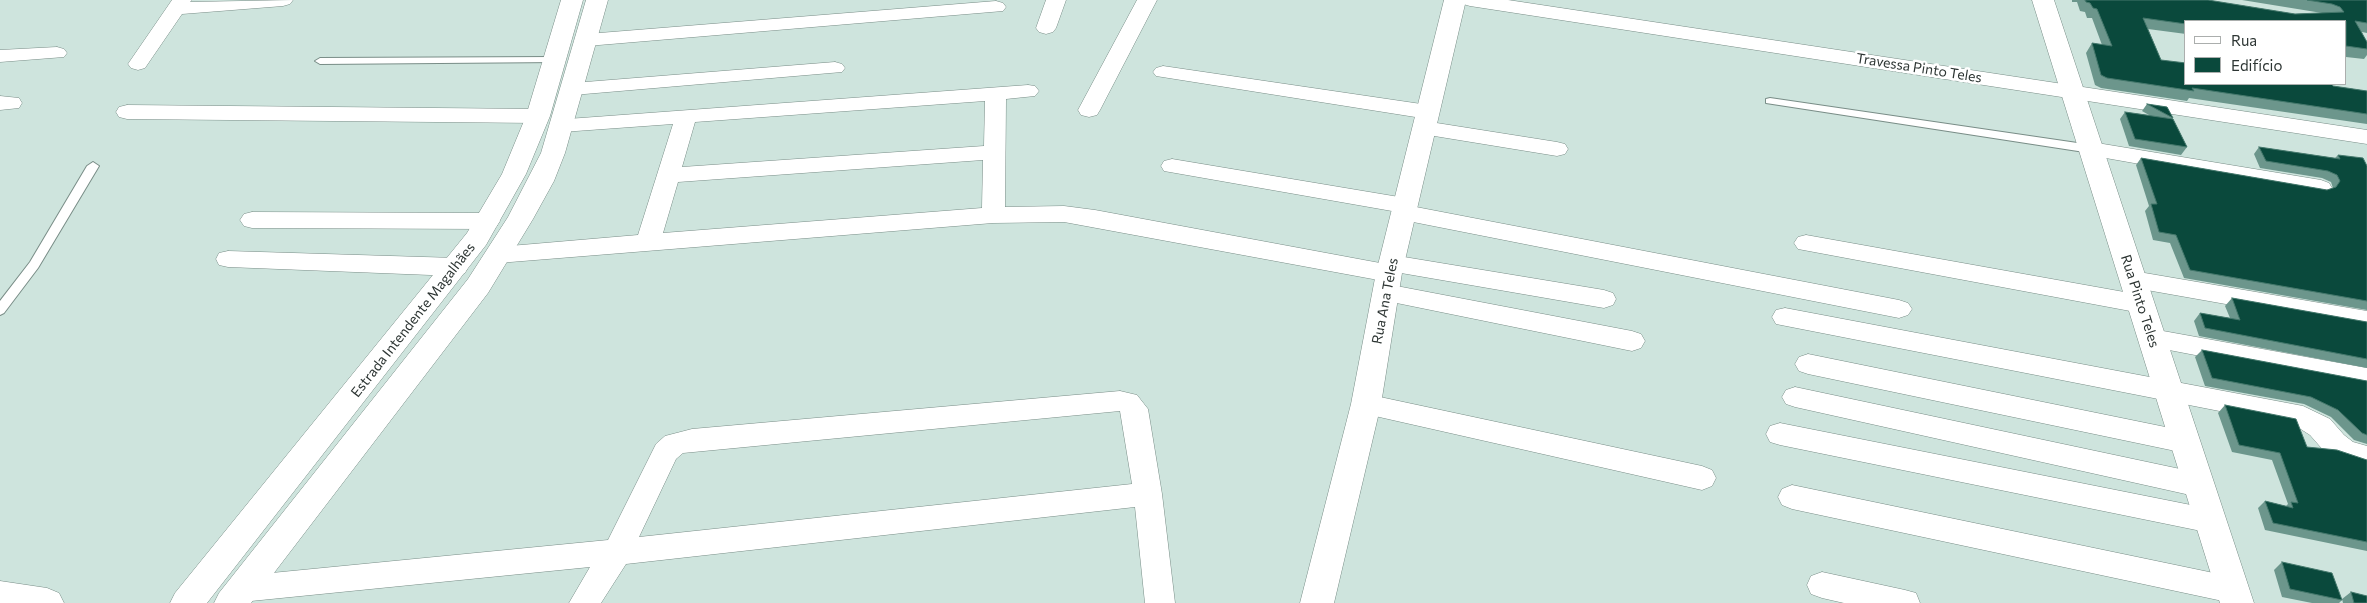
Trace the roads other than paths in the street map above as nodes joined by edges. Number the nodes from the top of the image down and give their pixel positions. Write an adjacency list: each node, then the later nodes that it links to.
1 (283, 0): 9 (street)
2 (572, 0): 15 (main road, Estrada Intendente Magalhães)
3 (597, 0): 12 (main road, Estrada Intendente Magalhães)
4 (1056, 0): 11 (street)
5 (1147, 0): 25 (street)
6 (1455, 0): 28 (main road, Rua Ana Teles)
7 (1470, 0): 22 (street, Travessa Pinto Teles)
8 (2043, 0): 22 (main road, Rua Pinto Teles)
9 (179, 4): 17 (street)
10 (996, 7): 12 (street)
11 (1046, 28)
12 (587, 40): 20 (main road, Estrada Intendente Magalhães)
13 (57, 53): 14 (street)
14 (0, 56)
15 (555, 60): 16 (lane); 29 (main road, Estrada Intendente Magalhães)
16 (320, 61)
17 (138, 64)
18 (835, 68): 20 (street)
19 (1162, 72): 28 (street)
20 (573, 89): 29 (main road, Estrada Intendente Magalhães)
21 (1028, 91): 23 (street)
22 (2074, 91): 30 (street, Travessa Pinto Teles); 32 (main road, Rua Pinto Teles)
23 (996, 94): 27 (street); 33 (street)
24 (1770, 101): 32 (lane)
25 (1089, 110)
26 (127, 112): 29 (street)
27 (686, 116): 29 (street); 36 (street)
28 (1426, 120): 31 (street); 38 (main road, Rua Ana Teles)
29 (550, 121): 41 (main road, Estrada Intendente Magalhães); 44 (main road, Estrada Intendente Magalhães)
30 (2367, 137)
31 (1557, 149)
32 (2091, 149): 37 (street); 48 (main road, Rua Pinto Teles)
33 (995, 152): 36 (street); 39 (street)
34 (93, 166): 51 (lane)
35 (1172, 166): 38 (street)
36 (668, 176): 43 (street)
37 (2321, 188)
38 (1404, 209): 47 (main road, Rua Ana Teles); 50 (street)
39 (993, 215): 43 (street); 47 (street)
40 (252, 220): 41 (street)
41 (488, 222): 46 (main road, Estrada Intendente Magalhães)
42 (1806, 243): 48 (street)
43 (648, 244): 44 (street)
44 (498, 255): 72 (main road, Estrada Intendente Magalhães)
45 (228, 259): 46 (street)
46 (456, 268): 75 (main road, Estrada Intendente Magalhães)
47 (1389, 276): 49 (street); 55 (street); 60 (main road, Rua Ana Teles)
48 (2137, 292): 53 (street); 54 (main road, Rua Pinto Teles)
49 (1604, 299)
50 (1898, 309)
51 (0, 310)
52 (1785, 317): 58 (street)
53 (2367, 320)
54 (2152, 338): 57 (street); 58 (main road, Rua Pinto Teles)
55 (1632, 341)
56 (1808, 364): 62 (street)
57 (2367, 378)
58 (2169, 390): 62 (main road, Rua Pinto Teles); 63 (street)
59 (1796, 397): 65 (street)
60 (1366, 404): 64 (street); 78 (main road, Rua Ana Teles)
61 (1780, 434): 68 (street)
62 (2185, 442): 65 (main road, Rua Pinto Teles)
63 (2367, 457)
64 (1702, 478)
65 (2199, 485): 68 (main road, Rua Pinto Teles)
66 (1148, 494): 69 (street); 69 (street); 77 (street)
67 (1792, 497): 73 (street)
68 (2211, 521): 73 (main road, Rua Pinto Teles)
69 (617, 552): 72 (street); 76 (street)
70 (1822, 585): 79 (street)
71 (0, 596): 74 (main road)
72 (236, 596)
73 (2235, 596)
74 (48, 603)
75 (187, 603)
76 (584, 603)
77 (1160, 603)
78 (1317, 603)
79 (1905, 603)

